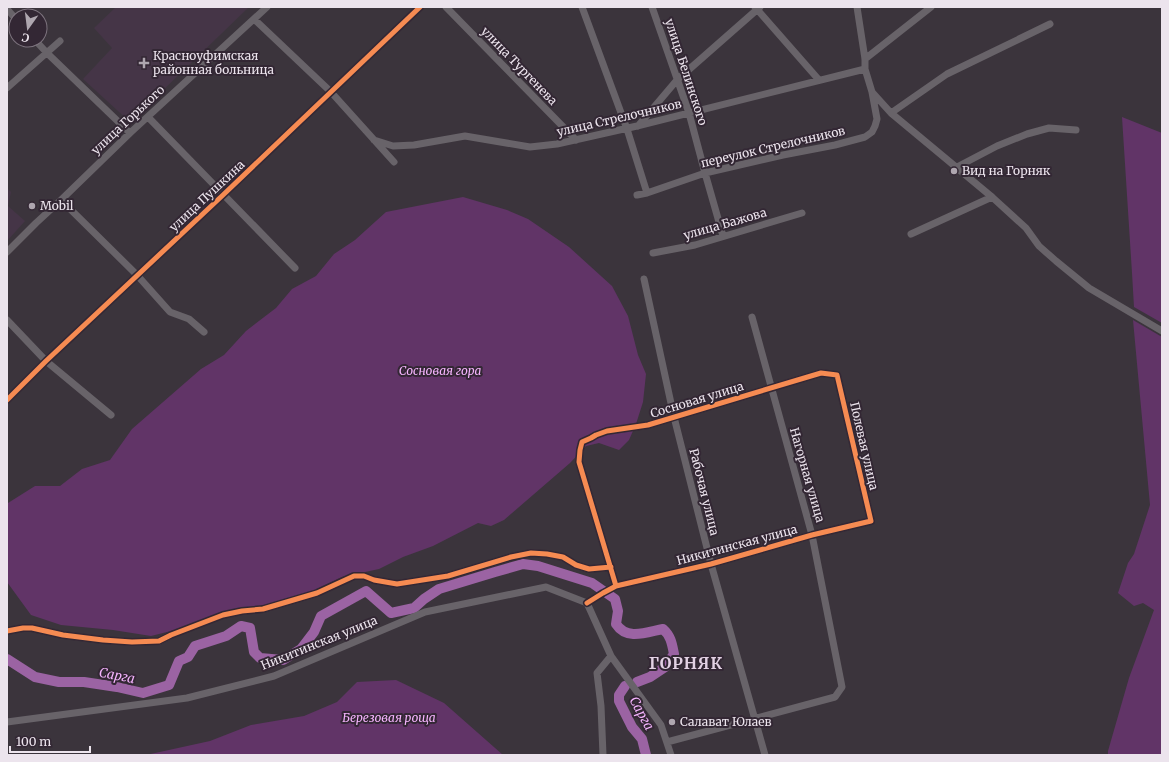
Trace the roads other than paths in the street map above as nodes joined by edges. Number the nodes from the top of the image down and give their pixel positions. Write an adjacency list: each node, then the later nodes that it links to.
1 (267, 7): 9 (street, улица Горького)
2 (420, 7): 19 (street, улица Пушкина)
3 (446, 7): 29 (street, улица Тургенева)
4 (582, 7): 25 (street)
5 (652, 7): 16 (street, улица Белинского)
6 (857, 7): 14 (street, переулок Стрелочников)
7 (931, 7): 14 (street)
8 (758, 8): 16 (street); 17 (street)
9 (254, 19): 19 (street); 23 (street, улица Горького)
10 (1050, 24): 22 (street)
11 (60, 41): 13 (street)
12 (42, 48): 13 (street)
13 (47, 53): 18 (street); 27 (street)
14 (865, 59): 15 (street, переулок Стрелочников)
15 (865, 69): 17 (street, улица Стрелочников); 20 (street, переулок Стрелочников)
16 (677, 80): 21 (street, улица Белинского); 24 (street)
17 (819, 80): 21 (street, улица Стрелочников)
18 (7, 88)
19 (331, 92): 28 (street); 34 (street, улица Пушкина)
20 (872, 92): 22 (street); 32 (street, переулок Стрелочников)
21 (689, 113): 24 (street, улица Стрелочников); 32 (street, улица Белинского)
22 (891, 113): 31 (street)
23 (148, 117): 27 (street, улица Горького); 34 (street)
24 (637, 126): 25 (street, улица Стрелочников)
25 (627, 129): 29 (street, улица Стрелочников); 33 (street)
26 (1076, 130): 31 (street)
27 (130, 132): 37 (street, улица Горького)
28 (374, 140): 29 (street, улица Стрелочников); 30 (street)
29 (576, 140)
30 (394, 162)
31 (956, 167): 36 (street)
32 (705, 173): 33 (street, переулок Стрелочников); 40 (street, улица Белинского)
33 (646, 193): 35 (street, переулок Стрелочников)
34 (223, 195): 43 (street); 44 (street, улица Пушкина)
35 (637, 195)
36 (992, 197): 39 (street); 48 (street)
37 (61, 200): 41 (street, улица Горького); 44 (street)
38 (802, 213): 40 (street, улица Бажова)
39 (911, 234)
40 (723, 236): 42 (street, улица Бажова)
41 (7, 252)
42 (653, 253)
43 (295, 268)
44 (137, 275): 49 (street); 50 (street, улица Пушкина)
45 (644, 278): 55 (street, Рабочая улица)
46 (752, 317): 52 (street, Нагорная улица)
47 (7, 320): 50 (street)
48 (1162, 330)
49 (204, 332)
50 (46, 360): 53 (street, улица Пушкина); 54 (street)
51 (837, 375): 52 (street, Сосновая улица); 56 (street, Полевая улица)
52 (771, 388): 55 (street, Сосновая улица); 57 (street, Нагорная улица)
53 (7, 400)
54 (111, 415)
55 (674, 417): 58 (street, Рабочая улица); 59 (street, Сосновая улица)
56 (872, 521): 57 (street, Никитинская улица)
57 (812, 535): 58 (street, Никитинская улица); 64 (street, Нагорная улица)
58 (710, 564): 60 (street, Никитинская улица); 64 (street, Рабочая улица)
59 (611, 567): 60 (street); 62 (street)
60 (609, 590): 61 (street, Никитинская улица)
61 (587, 603): 63 (street); 65 (street, Никитинская улица)
62 (7, 631)
63 (611, 656): 66 (street); 67 (street)
64 (755, 719): 66 (street); 69 (street, Рабочая улица)
65 (7, 722)
66 (667, 742): 68 (street)
67 (603, 755)
68 (671, 755)
69 (765, 755)

